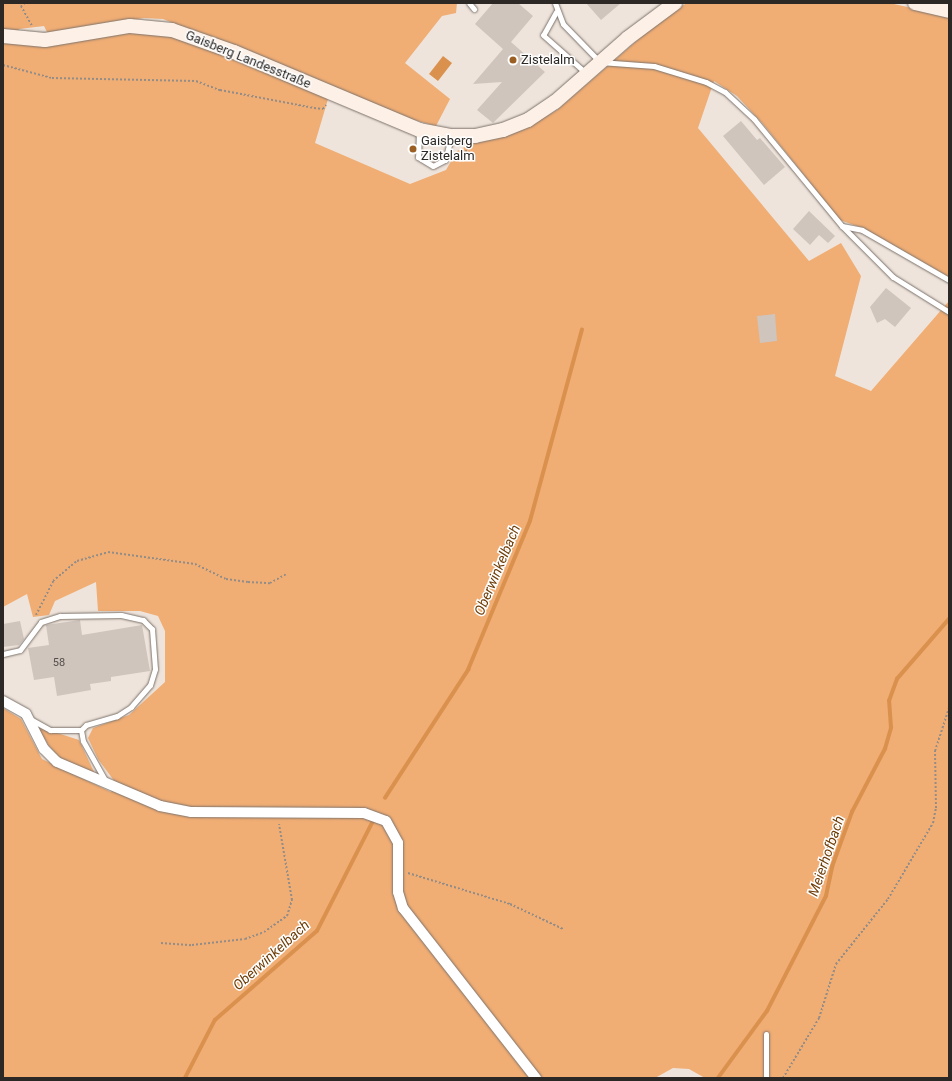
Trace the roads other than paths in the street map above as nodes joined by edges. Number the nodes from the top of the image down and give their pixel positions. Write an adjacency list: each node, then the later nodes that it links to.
1 (469, 3): 5 (lane)
2 (555, 3): 7 (lane)
3 (675, 3): 9 (main road)
4 (915, 3): 6 (main road)
5 (474, 9)
6 (949, 11)
7 (556, 12): 9 (lane); 10 (lane)
8 (3, 36): 11 (main road, Gaisberg Landesstraße)
9 (600, 62): 10 (main road, Gaisberg Landesstraße); 13 (lane)
10 (587, 74): 12 (main road, Gaisberg Landesstraße)
11 (420, 130): 12 (main road, Gaisberg Landesstraße); 12 (lane)
12 (451, 136)
13 (842, 226): 14 (lane); 15 (lane)
14 (949, 280)
15 (949, 312)
16 (3, 654): 19 (lane)
17 (3, 700): 18 (street)
18 (29, 719): 19 (lane); 20 (street)
19 (81, 730): 20 (lane)
20 (110, 786): 22 (street)
21 (766, 1034): 23 (lane)
22 (536, 1078)
23 (766, 1078)

